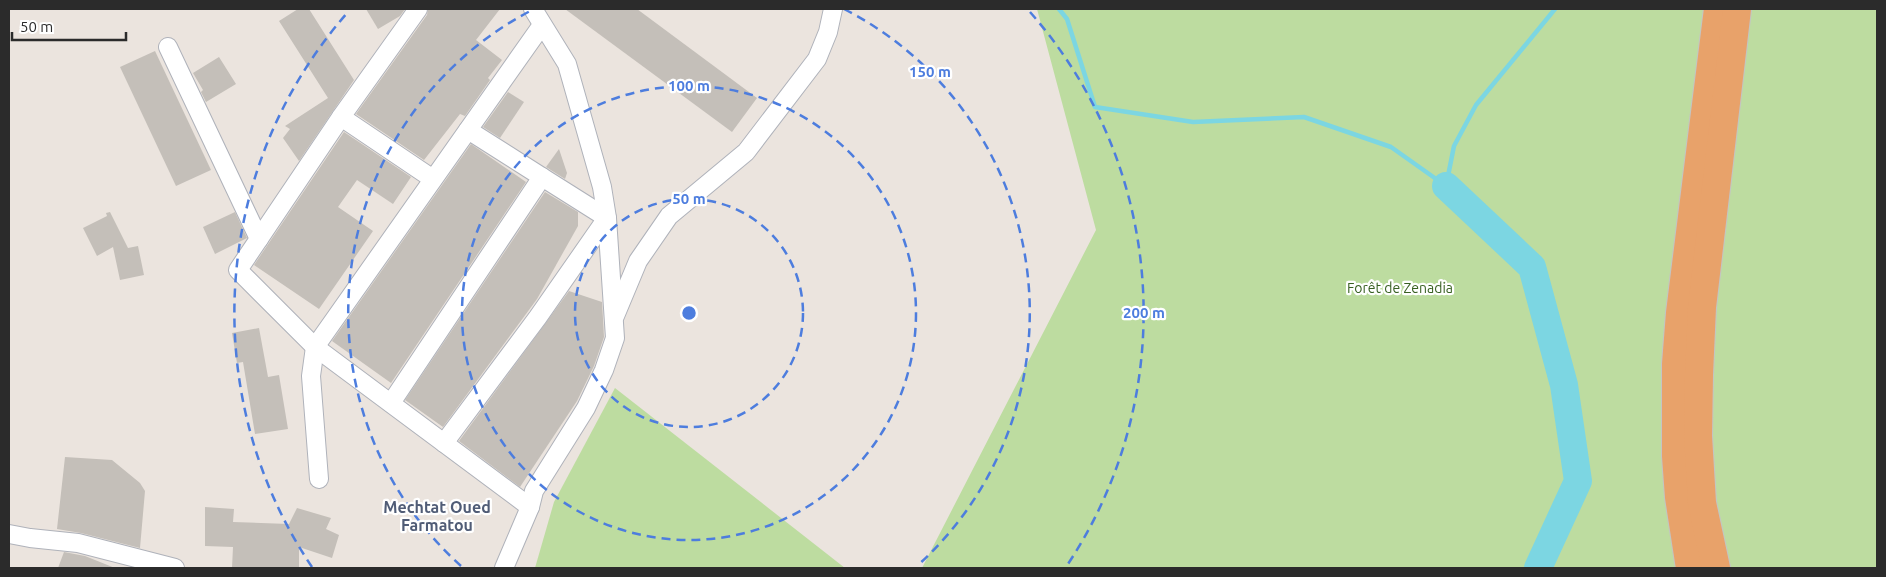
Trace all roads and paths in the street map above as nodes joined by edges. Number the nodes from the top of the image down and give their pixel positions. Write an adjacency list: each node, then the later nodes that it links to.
1 (418, 9): 8 (street)
2 (533, 9): 6 (street)
3 (833, 9): 14 (street)
4 (1718, 9): 23 (highway)
5 (1737, 9): 24 (highway)
6 (542, 25): 9 (street); 12 (street)
7 (168, 47): 13 (street)
8 (341, 117): 11 (street); 13 (street)
9 (468, 130): 10 (street); 11 (street)
10 (542, 176): 12 (street); 16 (street)
11 (433, 179): 15 (street)
12 (607, 218): 14 (street); 17 (street)
13 (259, 239): 15 (street)
14 (614, 319): 19 (street)
15 (315, 347): 16 (street); 18 (street)
16 (391, 403): 17 (street)
17 (444, 443): 19 (street)
18 (319, 479)
19 (530, 507): 22 (street)
20 (9, 534): 21 (street)
21 (175, 568)
22 (504, 568)
23 (1690, 568)
24 (1716, 568)

